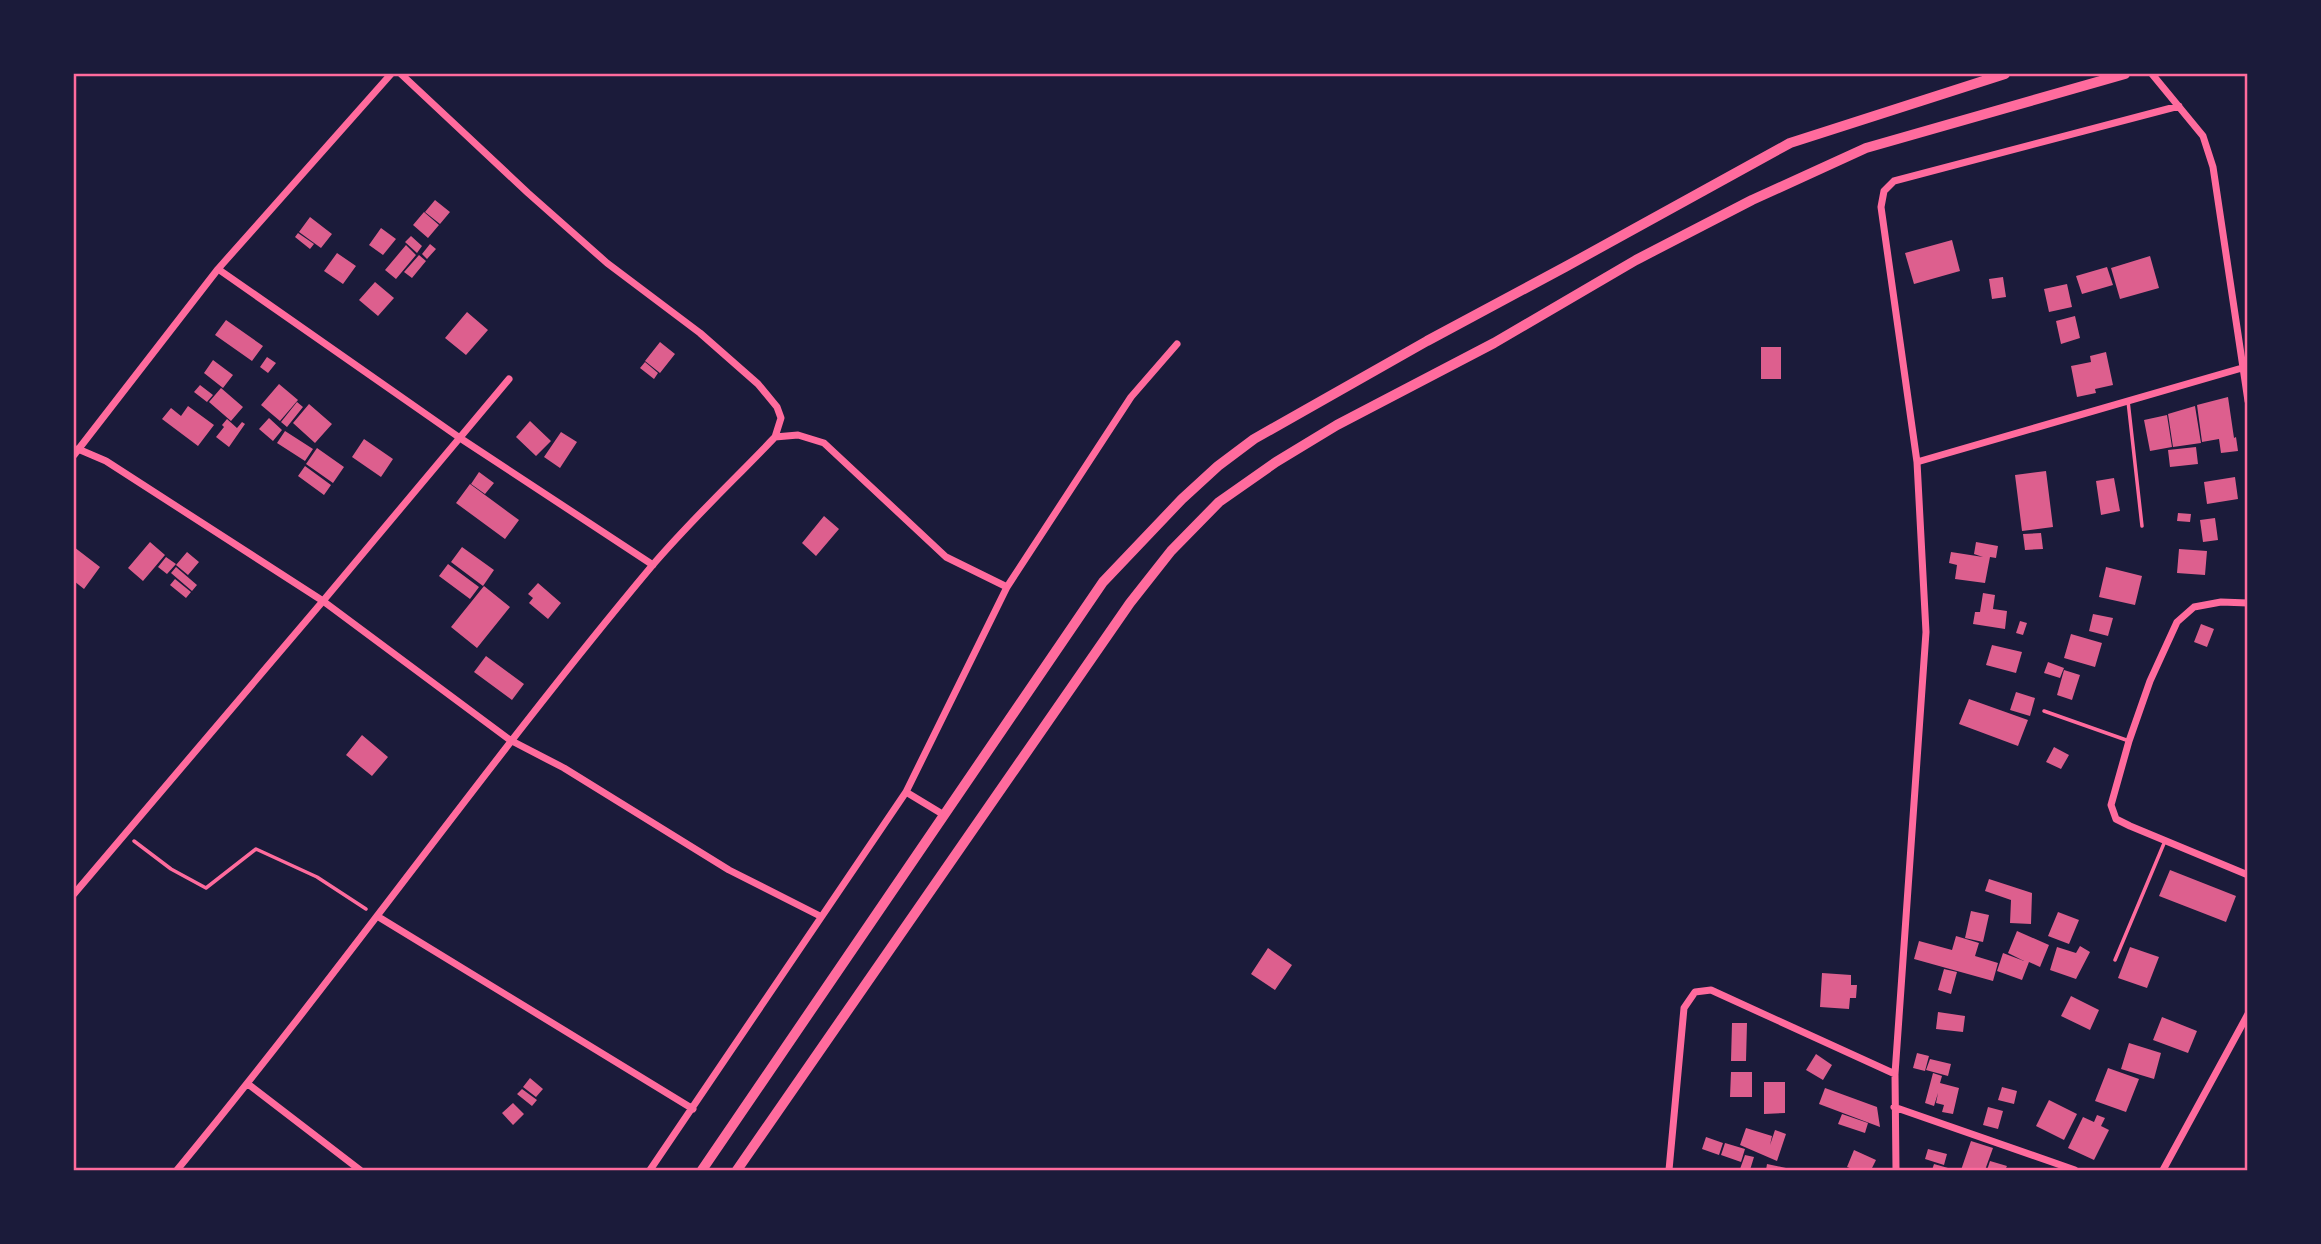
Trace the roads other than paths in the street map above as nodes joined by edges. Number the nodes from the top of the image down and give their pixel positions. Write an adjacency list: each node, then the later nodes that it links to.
1 (391, 74): 7 (street)
2 (401, 74): 13 (street)
3 (2005, 74): 26 (main road)
4 (2125, 74): 42 (main road)
5 (2152, 74): 6 (street)
6 (2179, 106): 9 (street); 16 (street)
7 (218, 269): 14 (street); 15 (street)
8 (1177, 344): 19 (street)
9 (2242, 368): 11 (street); 12 (street)
10 (509, 379): 14 (street)
11 (2128, 401): 16 (street); 17 (lane)
12 (2248, 401)
13 (775, 437): 18 (street); 19 (street)
14 (460, 438): 18 (street); 20 (street)
15 (76, 452): 20 (street)
16 (1917, 462): 34 (street)
17 (2142, 526)
18 (653, 565): 23 (street)
19 (1007, 587): 25 (street)
20 (323, 601): 23 (street); 29 (street)
21 (2248, 603): 24 (street)
22 (2044, 711): 24 (lane)
23 (510, 740): 30 (street); 31 (street)
24 (2129, 741): 27 (street)
25 (906, 792): 26 (street); 31 (street)
26 (944, 815): 41 (main road)
27 (2166, 839): 28 (street); 32 (lane)
28 (2248, 875)
29 (74, 894)
30 (377, 916): 35 (street); 37 (street)
31 (820, 916): 37 (street)
32 (2115, 960)
33 (2248, 1014): 46 (street)
34 (1895, 1074): 36 (street); 43 (street)
35 (248, 1084): 38 (street); 39 (street)
36 (1894, 1107): 44 (street); 45 (street)
37 (693, 1109): 40 (street)
38 (177, 1171)
39 (359, 1171)
40 (650, 1171)
41 (702, 1171)
42 (737, 1171)
43 (1669, 1171)
44 (1896, 1171)
45 (2074, 1171)
46 (2163, 1171)

